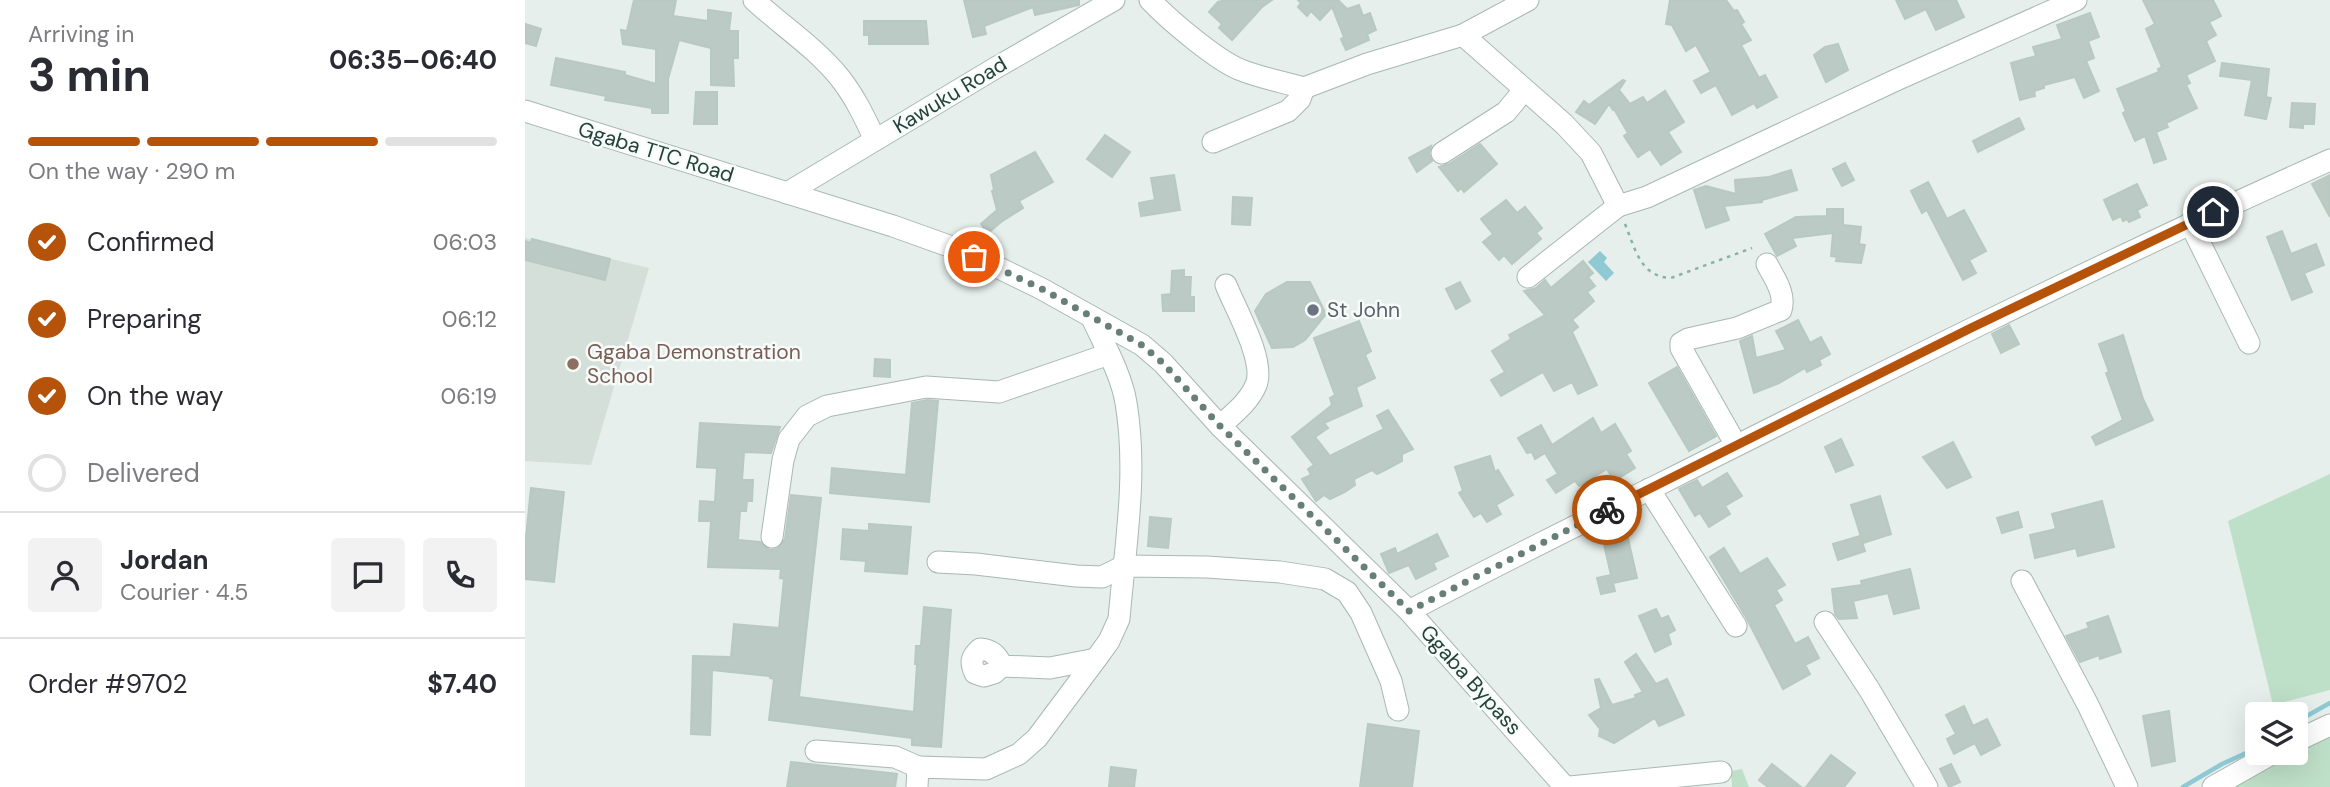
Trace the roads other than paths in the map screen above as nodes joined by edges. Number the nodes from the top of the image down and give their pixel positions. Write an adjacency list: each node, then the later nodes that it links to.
1 (754, 0): 10 (street)
2 (1114, 0): 10 (street, Kawuku Road)
3 (1150, 0): 7 (street)
4 (1528, 0): 6 (street)
5 (2076, 0): 15 (street)
6 (1462, 35): 7 (street); 8 (street)
7 (1304, 88): 11 (street)
8 (1524, 90): 12 (street); 15 (street)
9 (525, 111): 14 (street, Ggaba TTC Road)
10 (875, 140): 14 (street, Kawuku Road)
11 (1213, 142)
12 (1442, 153)
13 (2330, 160): 16 (street)
14 (787, 193): 20 (street, Ggaba Bypass)
15 (1618, 206): 18 (street)
16 (2190, 223): 21 (street); 24 (street)
17 (1767, 264): 24 (street)
18 (1528, 277)
19 (1226, 285): 23 (street)
20 (1092, 318): 22 (street); 23 (street, Ggaba Bypass)
21 (2249, 343)
22 (1109, 354): 26 (street); 28 (street)
23 (1220, 426): 30 (street, Ggaba Bypass)
24 (1736, 445): 25 (street)
25 (1649, 489): 30 (street); 32 (street)
26 (772, 537)
27 (937, 562): 28 (street)
28 (1123, 566): 33 (street); 37 (street)
29 (2022, 581): 47 (street)
30 (1409, 611): 44 (street, Ggaba Bypass)
31 (1825, 622): 46 (street)
32 (1736, 626)
33 (1096, 659): 35 (street); 36 (street)
34 (1002, 666): 35 (street)
35 (1050, 668): 36 (street)
36 (1069, 693): 43 (street)
37 (1398, 710)
38 (2330, 725): 39 (street)
39 (2308, 735)
40 (816, 751): 43 (street)
41 (2252, 765): 48 (street)
42 (1721, 772): 45 (street)
43 (917, 777)
44 (1565, 787)
45 (1570, 787)
46 (1927, 787)
47 (2127, 787)
48 (2213, 787)

